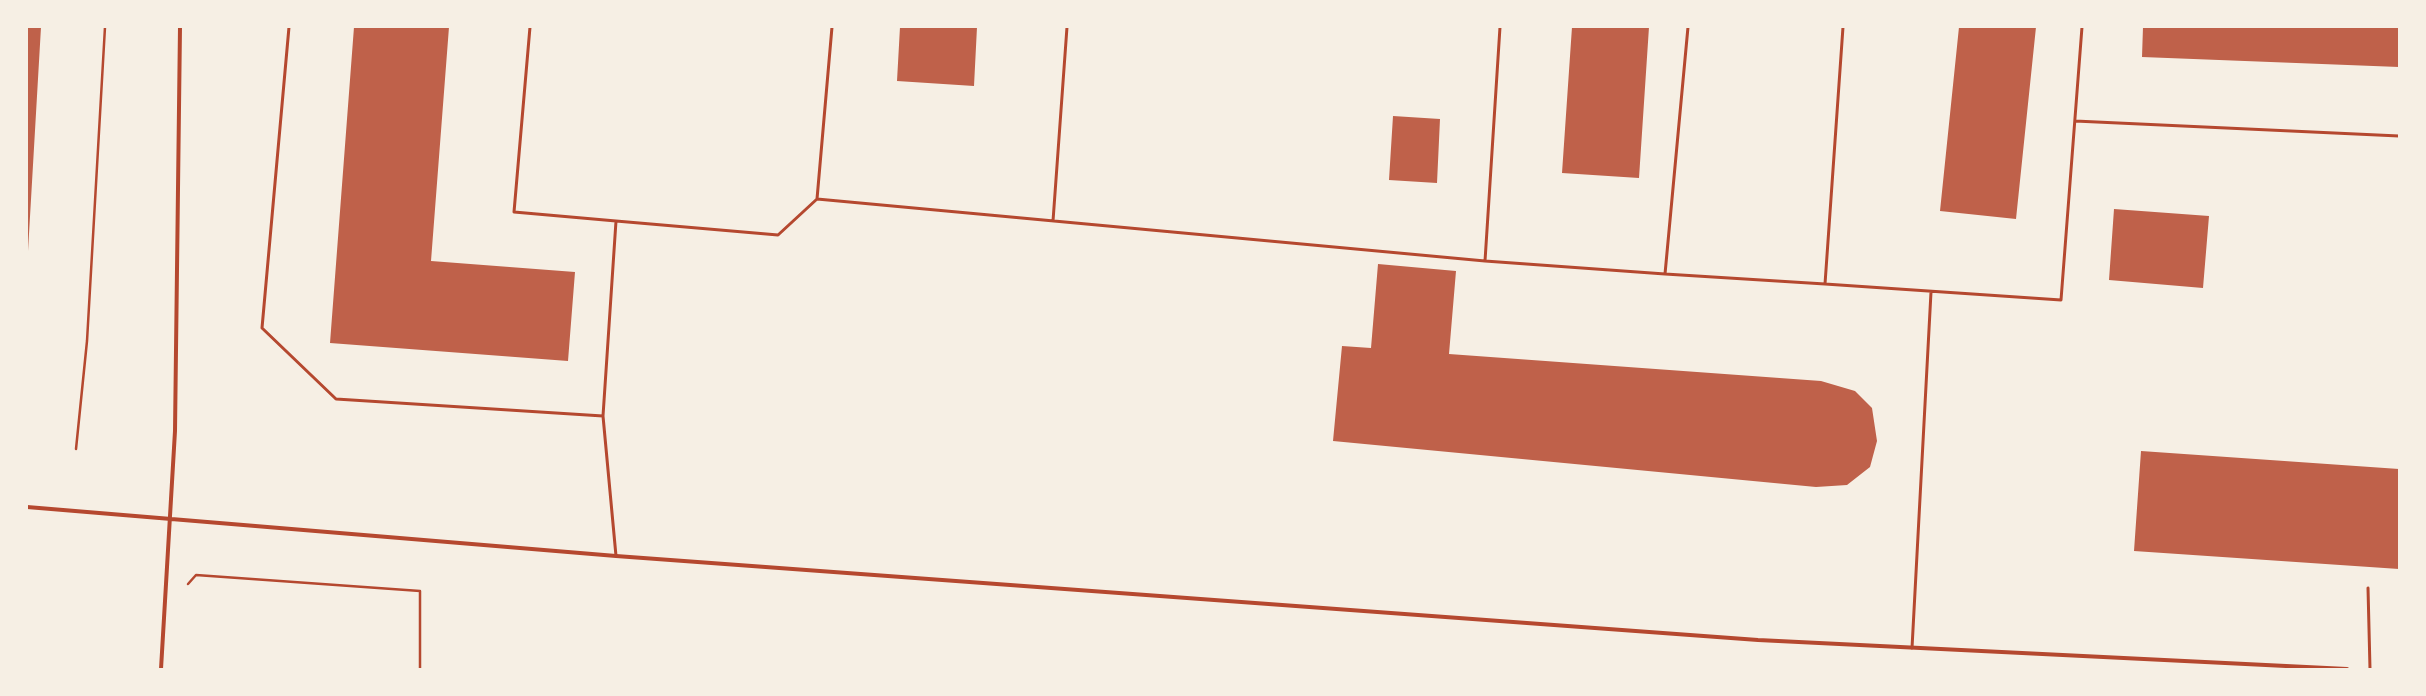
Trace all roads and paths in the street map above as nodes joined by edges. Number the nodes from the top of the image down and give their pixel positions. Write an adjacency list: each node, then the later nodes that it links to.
1 (105, 27): 21 (path)
2 (180, 27): 23 (street)
3 (289, 27): 20 (lane)
4 (530, 27): 14 (lane)
5 (832, 27): 13 (lane)
6 (1067, 27): 15 (lane)
7 (1500, 27): 16 (lane)
8 (1688, 27): 17 (lane)
9 (1843, 27): 18 (lane)
10 (2082, 27): 11 (lane)
11 (2075, 122): 12 (lane); 19 (lane)
12 (2399, 136)
13 (817, 199): 14 (lane); 15 (lane)
14 (616, 221): 20 (lane)
15 (1053, 221): 16 (lane)
16 (1486, 261): 17 (lane)
17 (1665, 274): 18 (lane)
18 (1825, 284): 19 (lane)
19 (1930, 292): 27 (lane)
20 (603, 416): 24 (lane)
21 (76, 449)
22 (27, 506): 23 (street)
23 (170, 520): 24 (street); 28 (street)
24 (616, 556): 27 (street)
25 (2368, 588): 31 (lane)
26 (186, 589): 29 (path)
27 (1912, 648): 30 (street)
28 (161, 669)
29 (420, 669)
30 (2347, 669)
31 (2370, 669)

